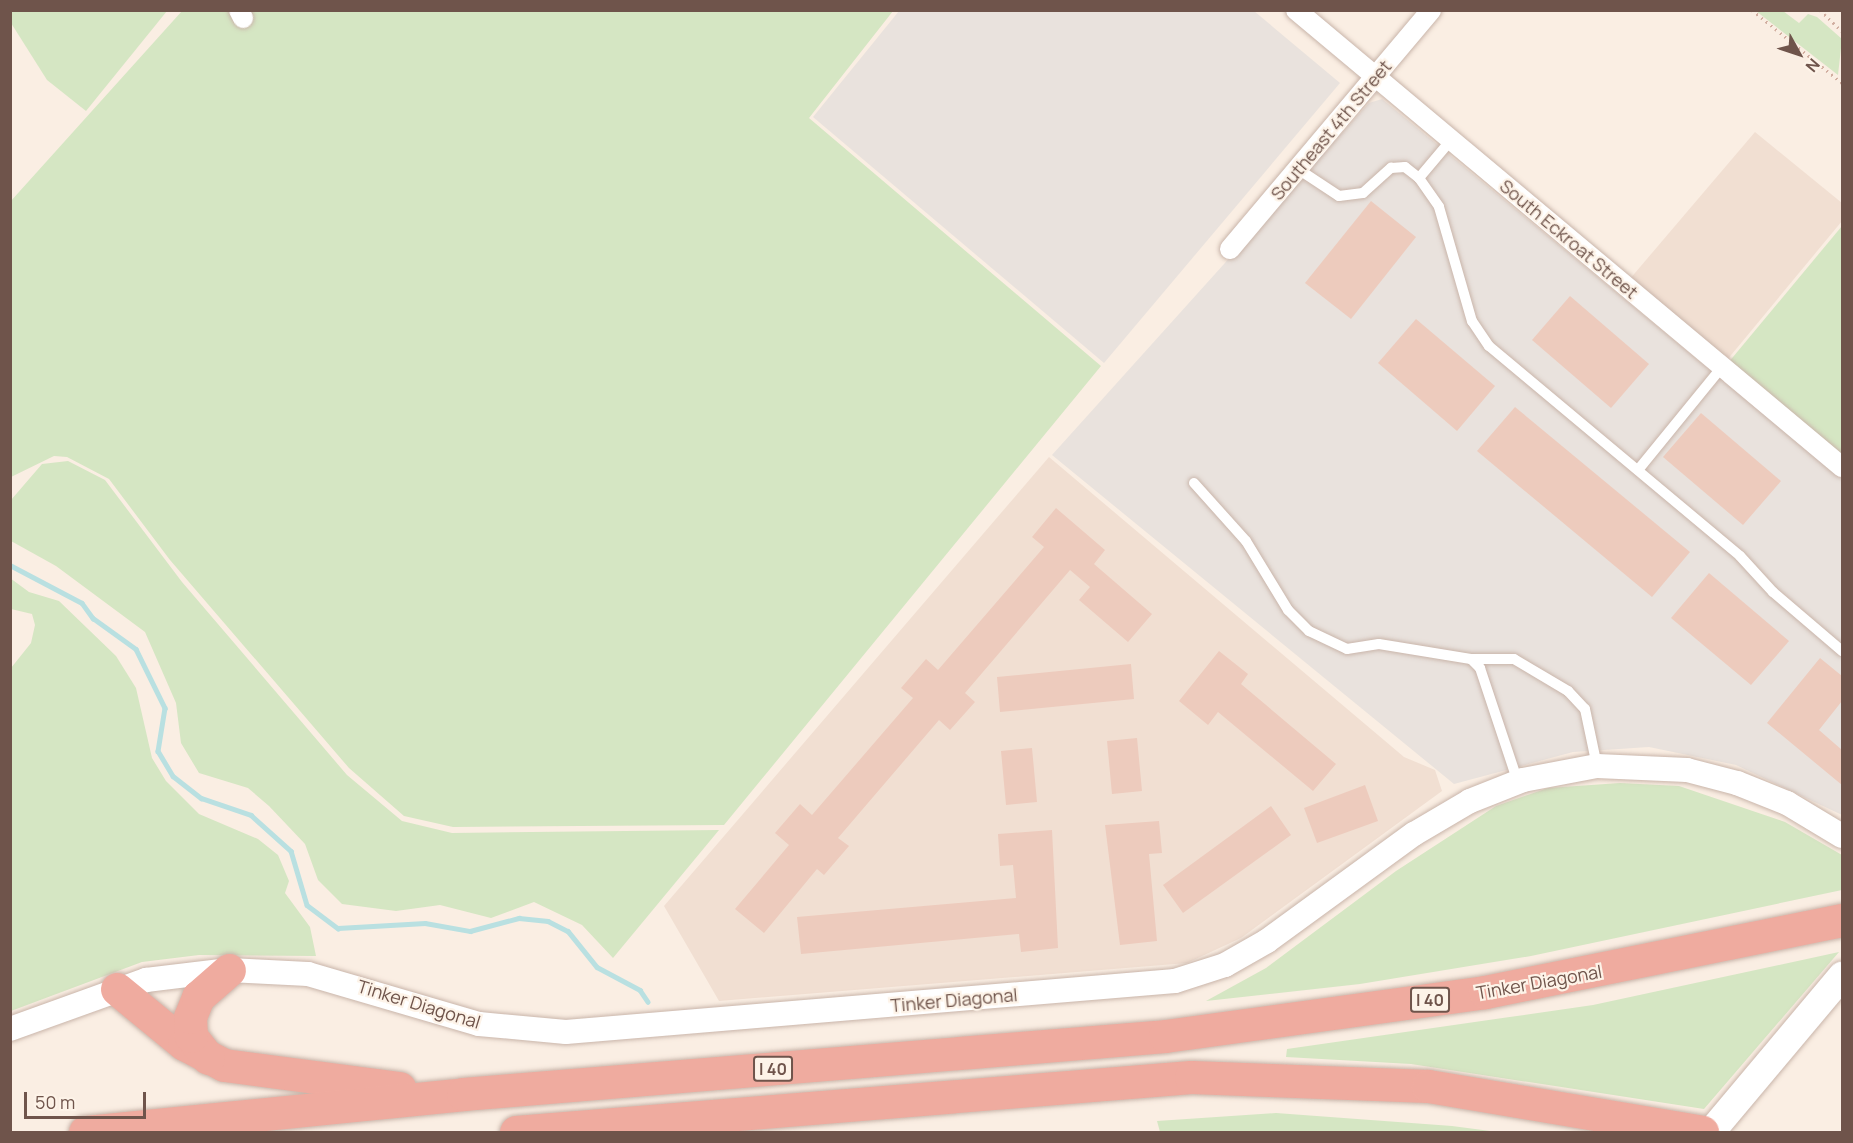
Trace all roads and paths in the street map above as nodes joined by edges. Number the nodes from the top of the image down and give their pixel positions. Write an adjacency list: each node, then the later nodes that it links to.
1 (1296, 10): 6 (street, South Eckroat Street)
2 (1431, 10): 6 (street, Southeast 4th Street)
3 (1752, 10): 7 (path)
4 (1820, 10): 5 (path)
5 (1842, 31)
6 (1377, 78): 8 (street, South Eckroat Street); 9 (street, Southeast 4th Street)
7 (1842, 83)
8 (1450, 140): 10 (lane); 12 (street, South Eckroat Street)
9 (1299, 169): 10 (lane); 11 (street, Southeast 4th Street)
10 (1419, 178): 14 (lane)
11 (1230, 249)
12 (1722, 367): 13 (street, South Eckroat Street); 14 (lane)
13 (1842, 467)
14 (1638, 470): 16 (lane)
15 (1194, 483): 17 (lane)
16 (1842, 651)
17 (1471, 659): 18 (lane); 19 (lane)
18 (1597, 766): 19 (street, Tinker Diagonal); 20 (street, Tinker Diagonal)
19 (1518, 782): 22 (street, Tinker Diagonal)
20 (1842, 836)
21 (1842, 920): 28 (highway, Tinker Diagonal / I 40)
22 (230, 970): 24 (street, Tinker Diagonal); 26 (highway)
23 (1842, 976): 35 (main road)
24 (117, 988): 25 (street, Tinker Diagonal); 26 (highway)
25 (10, 1029)
26 (208, 1058): 28 (highway)
27 (1096, 1088): 29 (highway, I 40); 33 (highway); 34 (highway, I 40)
28 (463, 1094): 30 (highway, Tinker Diagonal / I 40)
29 (666, 1120): 31 (highway, I 40); 32 (highway)
30 (85, 1132)
31 (516, 1132)
32 (580, 1132)
33 (1597, 1132)
34 (1702, 1132)
35 (1712, 1132)

